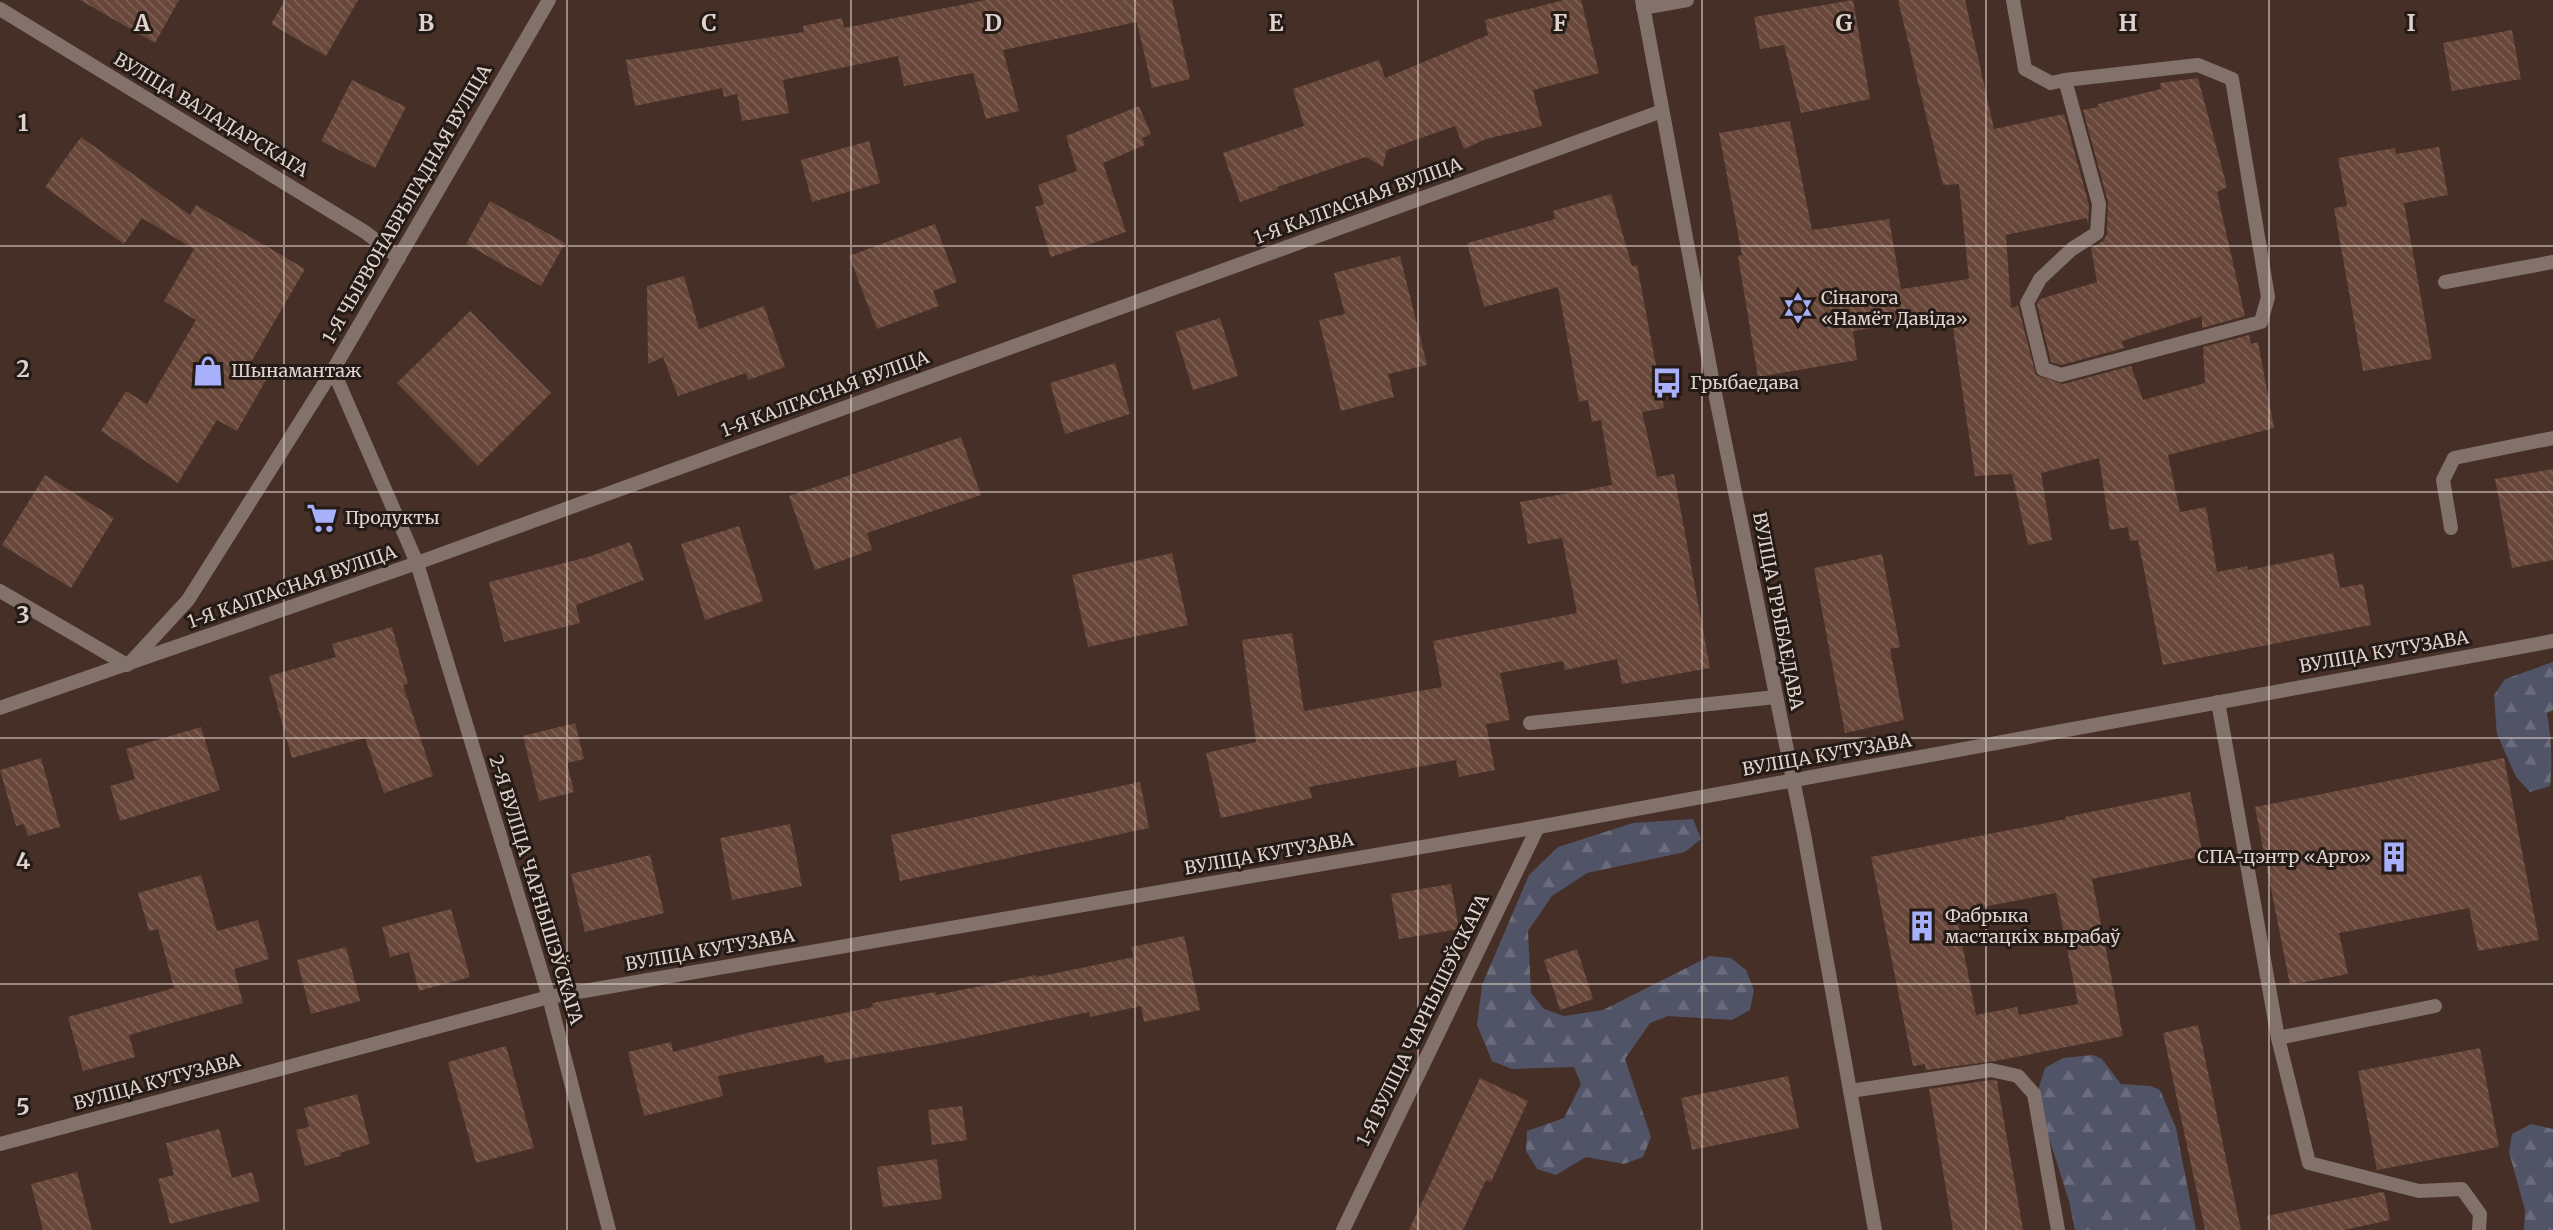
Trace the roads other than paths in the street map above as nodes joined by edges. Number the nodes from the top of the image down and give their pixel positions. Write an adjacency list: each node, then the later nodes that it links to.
1 (549, 0): 8 (street, 1-Я ЧЫРВОНАБРЫГАДНАЯ ВУЛІЦА)
2 (1687, 0): 4 (street)
3 (2013, 0): 6 (street)
4 (1642, 4): 7 (street, ВУЛІЦА ГРЫБАЕДАВА)
5 (0, 9): 8 (street, ВУЛІЦА ВАЛАДАРСКАГА)
6 (2065, 80): 6 (street)
7 (1662, 111): 14 (street, 1-Я КАЛГАСНАЯ ВУЛІЦА); 18 (street, ВУЛІЦА ГРЫБАЕДАВА)
8 (399, 258): 11 (street, 1-Я ЧЫРВОНАБРЫГАДНАЯ ВУЛІЦА)
9 (2553, 262): 10 (street)
10 (2445, 282)
11 (333, 370): 14 (street, 2-Я ВУЛІЦА ЧАРНЫШЭЎСКАГА); 17 (street, 1-Я ЧЫРВОНАБРЫГАДНАЯ ВУЛІЦА)
12 (2553, 438): 13 (street)
13 (2451, 527)
14 (418, 563): 17 (street, 1-Я КАЛГАСНАЯ ВУЛІЦА); 24 (street, 2-Я ВУЛІЦА ЧАРНЫШЭЎСКАГА)
15 (0, 591): 17 (street)
16 (2553, 640): 19 (street, ВУЛІЦА КУТУЗАВА)
17 (127, 666): 20 (street, 1-Я КАЛГАСНАЯ ВУЛІЦА)
18 (1776, 697): 21 (street); 22 (street, ВУЛІЦА ГРЫБАЕДАВА)
19 (2218, 702): 22 (street, ВУЛІЦА КУТУЗАВА); 26 (street)
20 (0, 708)
21 (1530, 723)
22 (1792, 782): 23 (street, ВУЛІЦА КУТУЗАВА); 27 (street, ВУЛІЦА ГРЫБАЕДАВА)
23 (1538, 827): 24 (street, ВУЛІЦА КУТУЗАВА); 30 (street, 1-Я ВУЛІЦА ЧАРНЫШЭЎСКАГА)
24 (549, 997): 28 (street, ВУЛІЦА КУТУЗАВА); 29 (street, 2-Я ВУЛІЦА ЧАРНЫШЭЎСКАГА)
25 (2435, 1006): 26 (street)
26 (2277, 1038): 33 (street)
27 (1850, 1091): 31 (street, ВУЛІЦА ГРЫБАЕДАВА); 32 (street)
28 (0, 1144)
29 (609, 1230)
30 (1343, 1230)
31 (1875, 1230)
32 (2058, 1230)
33 (2479, 1230)

